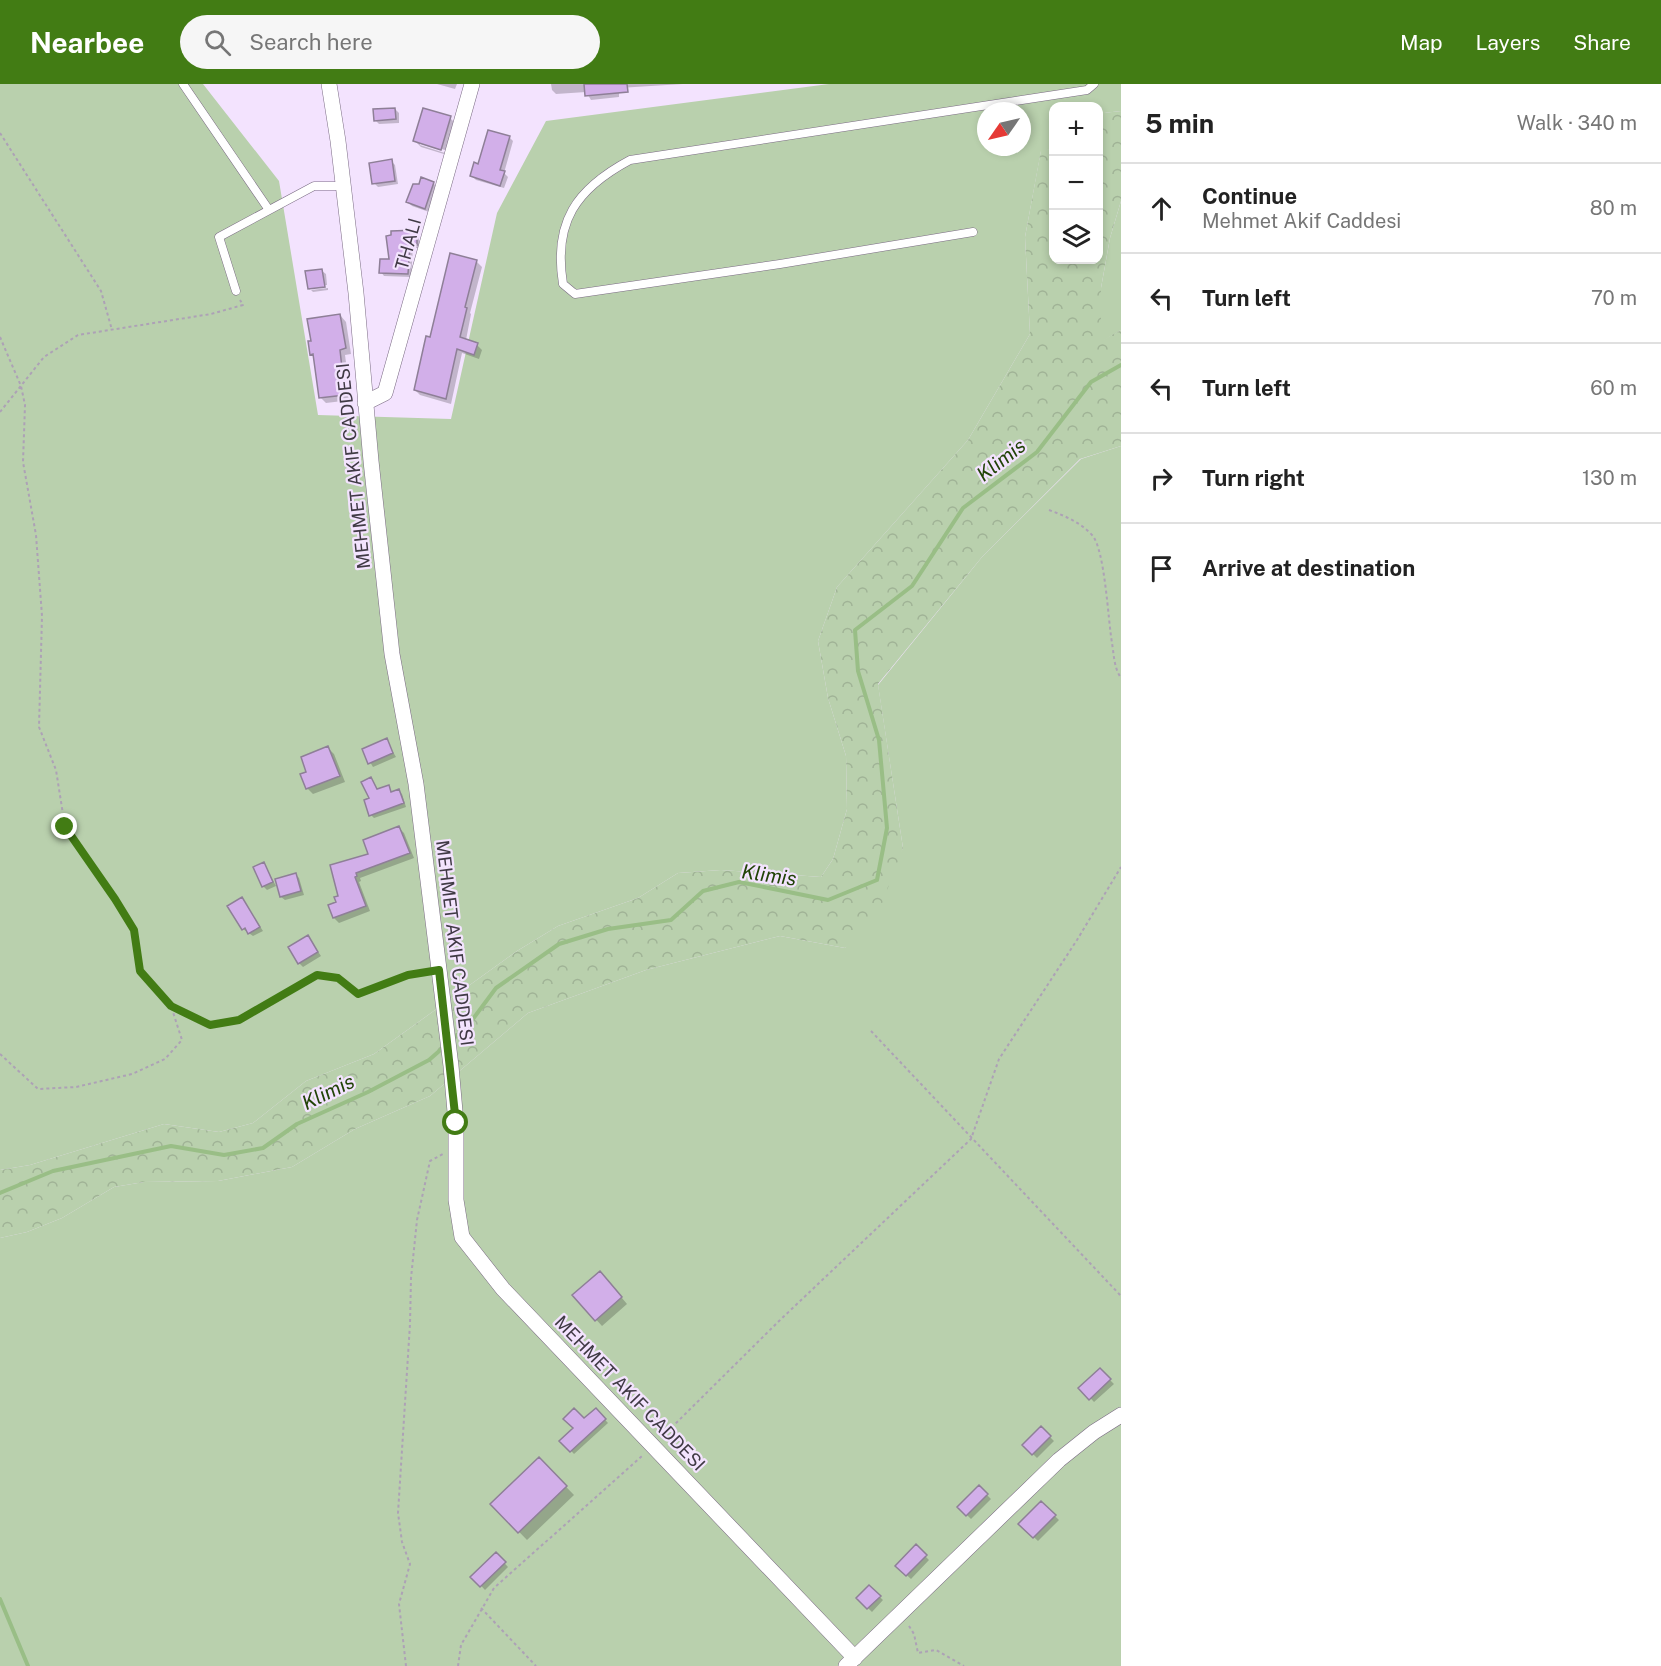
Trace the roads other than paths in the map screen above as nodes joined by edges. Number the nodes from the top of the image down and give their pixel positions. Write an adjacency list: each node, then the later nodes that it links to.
1 (183, 84): 6 (lane)
2 (329, 84): 5 (street, MEHMET AKIF CADDESI)
3 (472, 84): 9 (street, THALI)
4 (1094, 84): 7 (lane)
5 (344, 186): 6 (lane); 9 (street, MEHMET AKIF CADDESI)
6 (268, 210): 8 (lane)
7 (973, 232)
8 (236, 291)
9 (365, 403): 11 (street, MEHMET AKIF CADDESI)
10 (1121, 1416): 11 (street)
11 (850, 1662)

